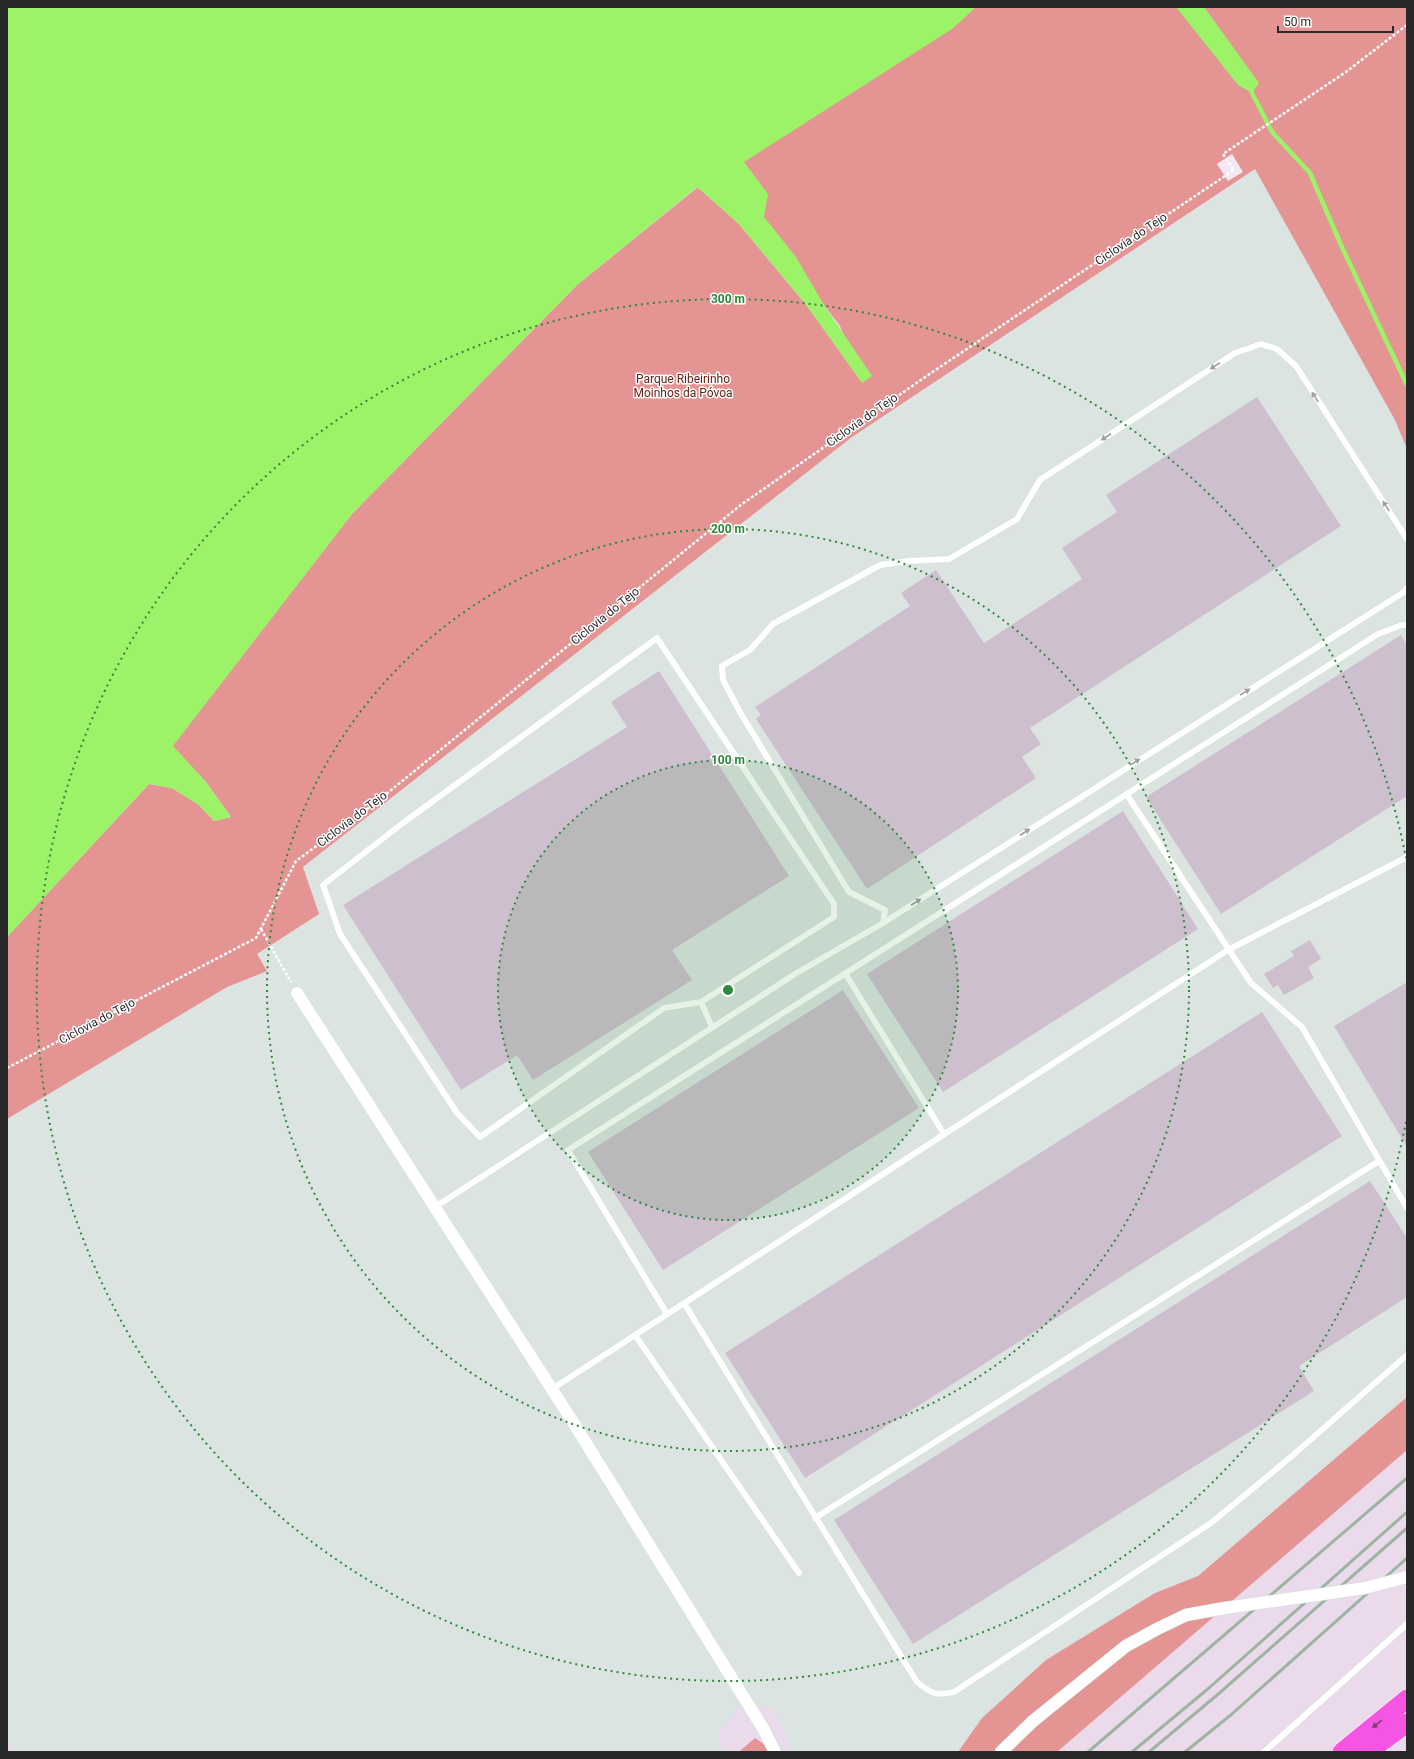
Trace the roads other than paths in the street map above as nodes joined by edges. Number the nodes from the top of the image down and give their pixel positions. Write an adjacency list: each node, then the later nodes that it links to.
1 (1407, 539): 6 (lane, one-way to 6)
2 (1407, 588): 6 (lane, one-way to 2)
3 (1407, 626): 4 (lane)
4 (1127, 795): 7 (lane); 8 (lane)
5 (1407, 857): 7 (lane)
6 (883, 923): 11 (lane)
7 (1228, 950): 12 (lane); 13 (lane)
8 (845, 973): 12 (lane); 17 (lane)
9 (297, 993): 14 (street)
10 (701, 1002): 10 (lane); 11 (lane)
11 (712, 1027): 14 (lane)
12 (944, 1134): 16 (lane)
13 (1379, 1161): 15 (lane); 21 (lane)
14 (435, 1206): 20 (street)
15 (1407, 1208)
16 (684, 1303): 17 (lane); 21 (lane)
17 (667, 1314): 18 (lane)
18 (634, 1335): 20 (lane); 22 (lane)
19 (1407, 1355): 21 (lane)
20 (552, 1389): 27 (street)
21 (815, 1518)
22 (799, 1573)
23 (1407, 1577): 28 (street, bridge)
24 (1407, 1624): 29 (lane)
25 (1407, 1700): 30 (main road, one-way to 30)
26 (1407, 1723): 31 (main road)
27 (775, 1752)
28 (1001, 1752)
29 (1264, 1752)
30 (1342, 1752)
31 (1368, 1752)

